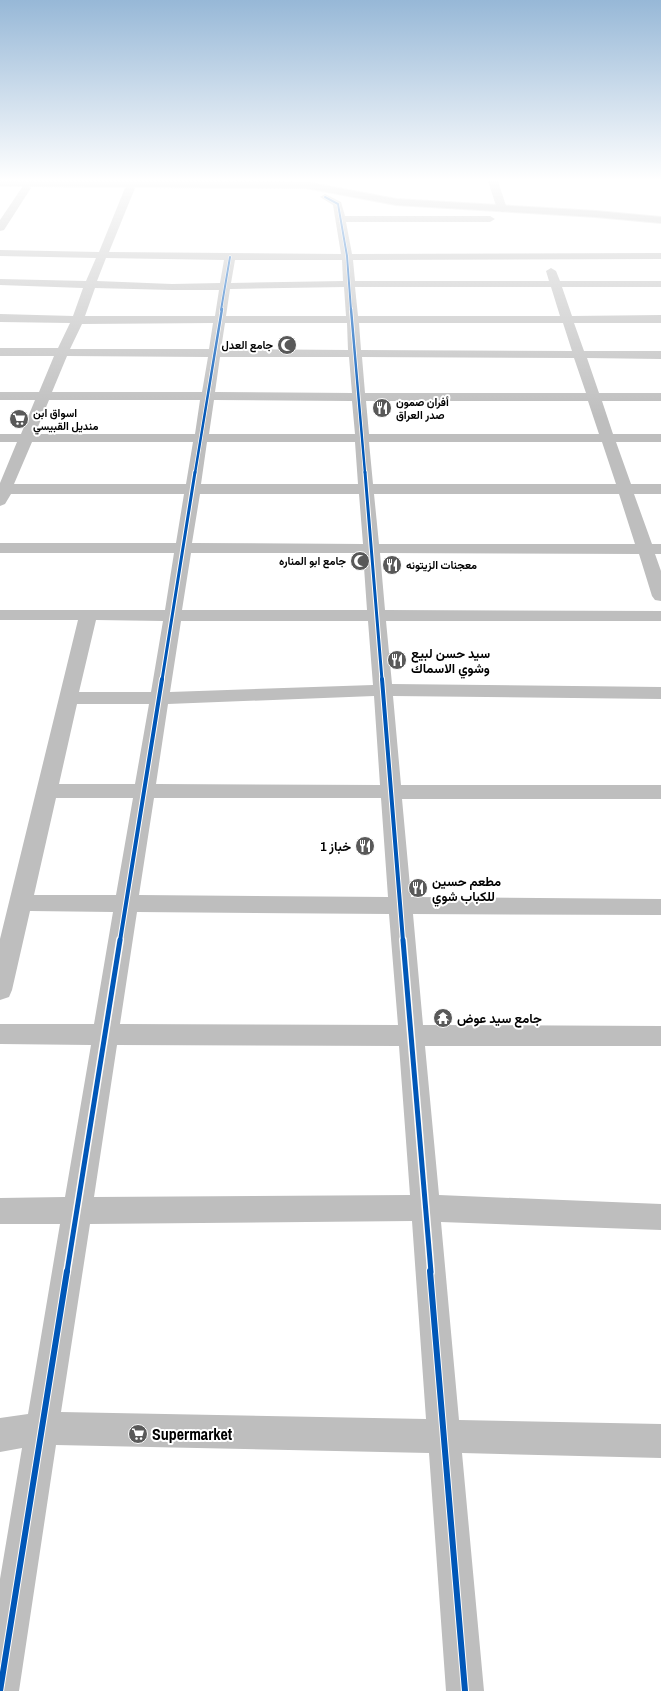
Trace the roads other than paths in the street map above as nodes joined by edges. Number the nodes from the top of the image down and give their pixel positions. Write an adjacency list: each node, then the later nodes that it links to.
1 (100, 260): 9 (street)
2 (230, 260): 10 (street)
3 (347, 260): 6 (street)
4 (547, 260): 7 (street)
5 (0, 282): 9 (street)
6 (350, 284): 7 (street); 10 (street); 12 (street)
7 (555, 284): 8 (street); 13 (street)
8 (661, 284)
9 (90, 285): 10 (street); 15 (street)
10 (226, 287): 16 (street)
11 (0, 318): 15 (street)
12 (352, 319): 13 (street); 16 (street); 20 (street)
13 (568, 319): 14 (street); 21 (street)
14 (661, 319)
15 (78, 320): 16 (street); 18 (street)
16 (220, 320): 19 (street)
17 (0, 352): 18 (street)
18 (62, 352): 19 (street); 24 (street)
19 (215, 353): 20 (street); 25 (street)
20 (355, 353): 21 (street); 26 (street)
21 (579, 354): 22 (street); 27 (street)
22 (661, 355)
23 (0, 396): 24 (street)
24 (43, 396): 25 (street); 30 (street)
25 (208, 396): 26 (street); 31 (street)
26 (359, 397): 27 (street); 32 (street)
27 (594, 397): 28 (street); 33 (street)
28 (661, 397)
29 (0, 438): 30 (street)
30 (26, 438): 31 (street); 39 (street)
31 (201, 438): 32 (street); 35 (street)
32 (362, 438): 33 (street); 36 (street)
33 (608, 438): 34 (street); 37 (street)
34 (661, 438)
35 (193, 489): 36 (street); 39 (street); 41 (street)
36 (366, 489): 37 (street); 42 (street)
37 (625, 489): 38 (street); 43 (street)
38 (661, 489)
39 (2, 493)
40 (0, 548): 41 (street)
41 (183, 548): 42 (street); 47 (street)
42 (371, 549): 43 (street); 48 (street)
43 (653, 549): 44 (street)
44 (661, 596)
45 (0, 615): 46 (street)
46 (88, 615): 47 (street); 52 (street)
47 (173, 616): 48 (street); 53 (street)
48 (377, 616): 49 (street); 50 (street)
49 (661, 616)
50 (383, 690): 51 (street); 53 (street); 56 (street)
51 (661, 693)
52 (69, 698): 53 (street); 54 (street)
53 (160, 698): 55 (street)
54 (47, 791): 55 (street); 58 (street)
55 (144, 791): 56 (street); 59 (street)
56 (391, 792): 57 (street); 60 (street)
57 (661, 792)
58 (20, 903): 59 (street); 62 (street)
59 (126, 904): 60 (street); 64 (street)
60 (401, 906): 61 (street); 65 (street)
61 (661, 907)
62 (0, 990)
63 (0, 1034): 64 (street)
64 (105, 1034): 65 (street); 69 (street)
65 (411, 1035): 66 (street); 67 (street)
66 (661, 1036)
67 (426, 1208): 69 (street); 70 (street); 73 (street)
68 (0, 1211): 69 (street)
69 (77, 1212): 71 (street)
70 (661, 1217)
71 (42, 1428): 72 (street); 73 (street); 75 (street)
72 (0, 1436)
73 (444, 1438): 74 (street); 76 (street)
74 (661, 1442)
75 (0, 1691)
76 (465, 1691)

